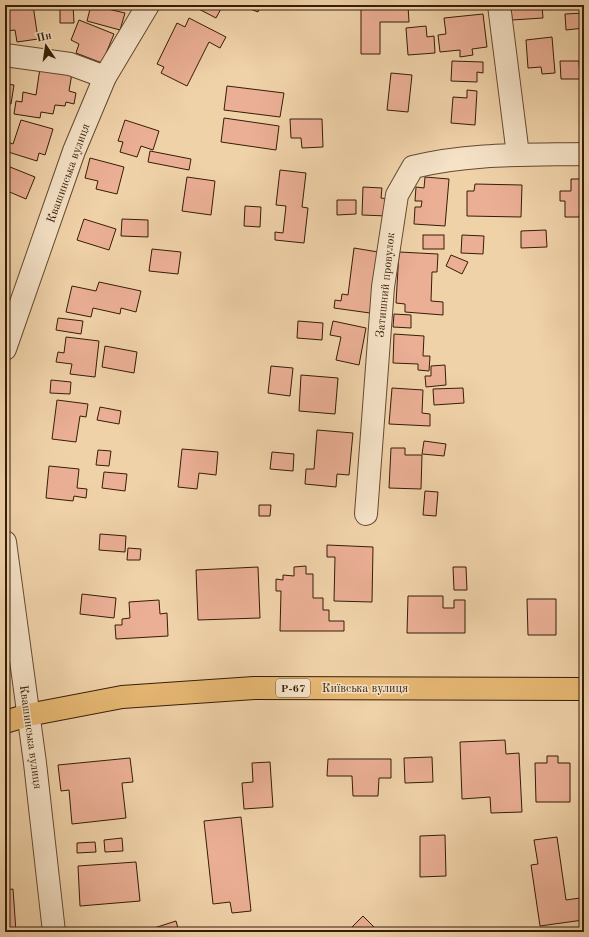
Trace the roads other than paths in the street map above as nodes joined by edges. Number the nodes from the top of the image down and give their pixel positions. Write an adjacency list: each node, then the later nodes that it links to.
1 (148, 5): 4 (street, Квашинська вулиця)
2 (499, 5): 6 (street)
3 (5, 55): 4 (street)
4 (105, 77): 7 (street, Квашинська вулиця)
5 (584, 154): 6 (street, Затишний провулок)
6 (518, 155): 8 (street, Затишний провулок)
7 (5, 348)
8 (366, 514)
9 (5, 542): 11 (street, Квашинська вулиця)
10 (584, 688): 11 (main road, Київська вулиця / Р-67)
11 (28, 715): 12 (main road, Київська вулиця / Р-67); 13 (street, Квашинська вулиця)
12 (5, 722)
13 (54, 932)

